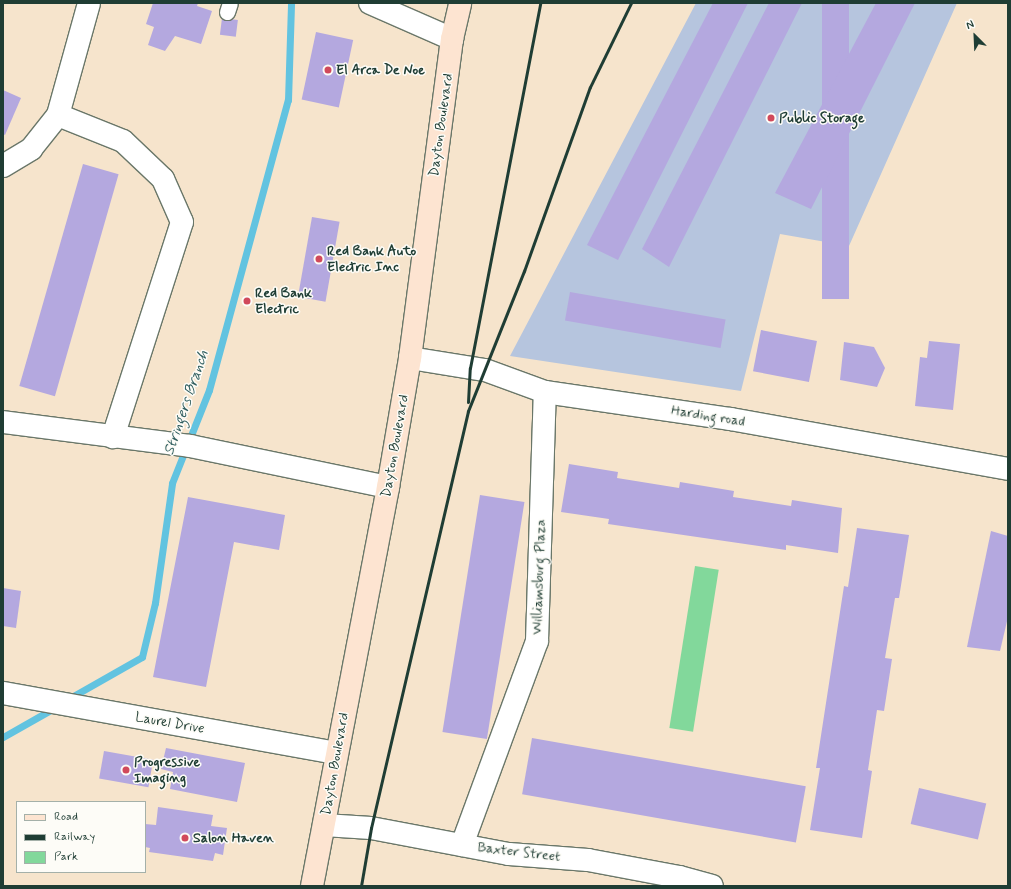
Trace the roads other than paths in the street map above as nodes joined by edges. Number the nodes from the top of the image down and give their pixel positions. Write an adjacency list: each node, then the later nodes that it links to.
1 (89, 3): 5 (street)
2 (370, 3): 4 (street)
3 (460, 3): 4 (main road, Dayton Boulevard)
4 (452, 39): 7 (main road, Dayton Boulevard)
5 (58, 115): 6 (street); 10 (street)
6 (3, 166)
7 (410, 358): 8 (street, Harding road); 12 (main road, Dayton Boulevard)
8 (545, 392): 11 (street, Harding road); 16 (street, Williamsburg Plaza)
9 (3, 422): 10 (street)
10 (114, 437): 12 (street)
11 (1008, 469)
12 (388, 487): 14 (main road, Dayton Boulevard)
13 (3, 692): 14 (street, Laurel Drive)
14 (336, 753): 15 (main road, Dayton Boulevard)
15 (324, 826): 16 (street, Baxter Street); 17 (main road, Dayton Boulevard)
16 (462, 845): 18 (street, Baxter Street)
17 (312, 886)
18 (712, 886)

